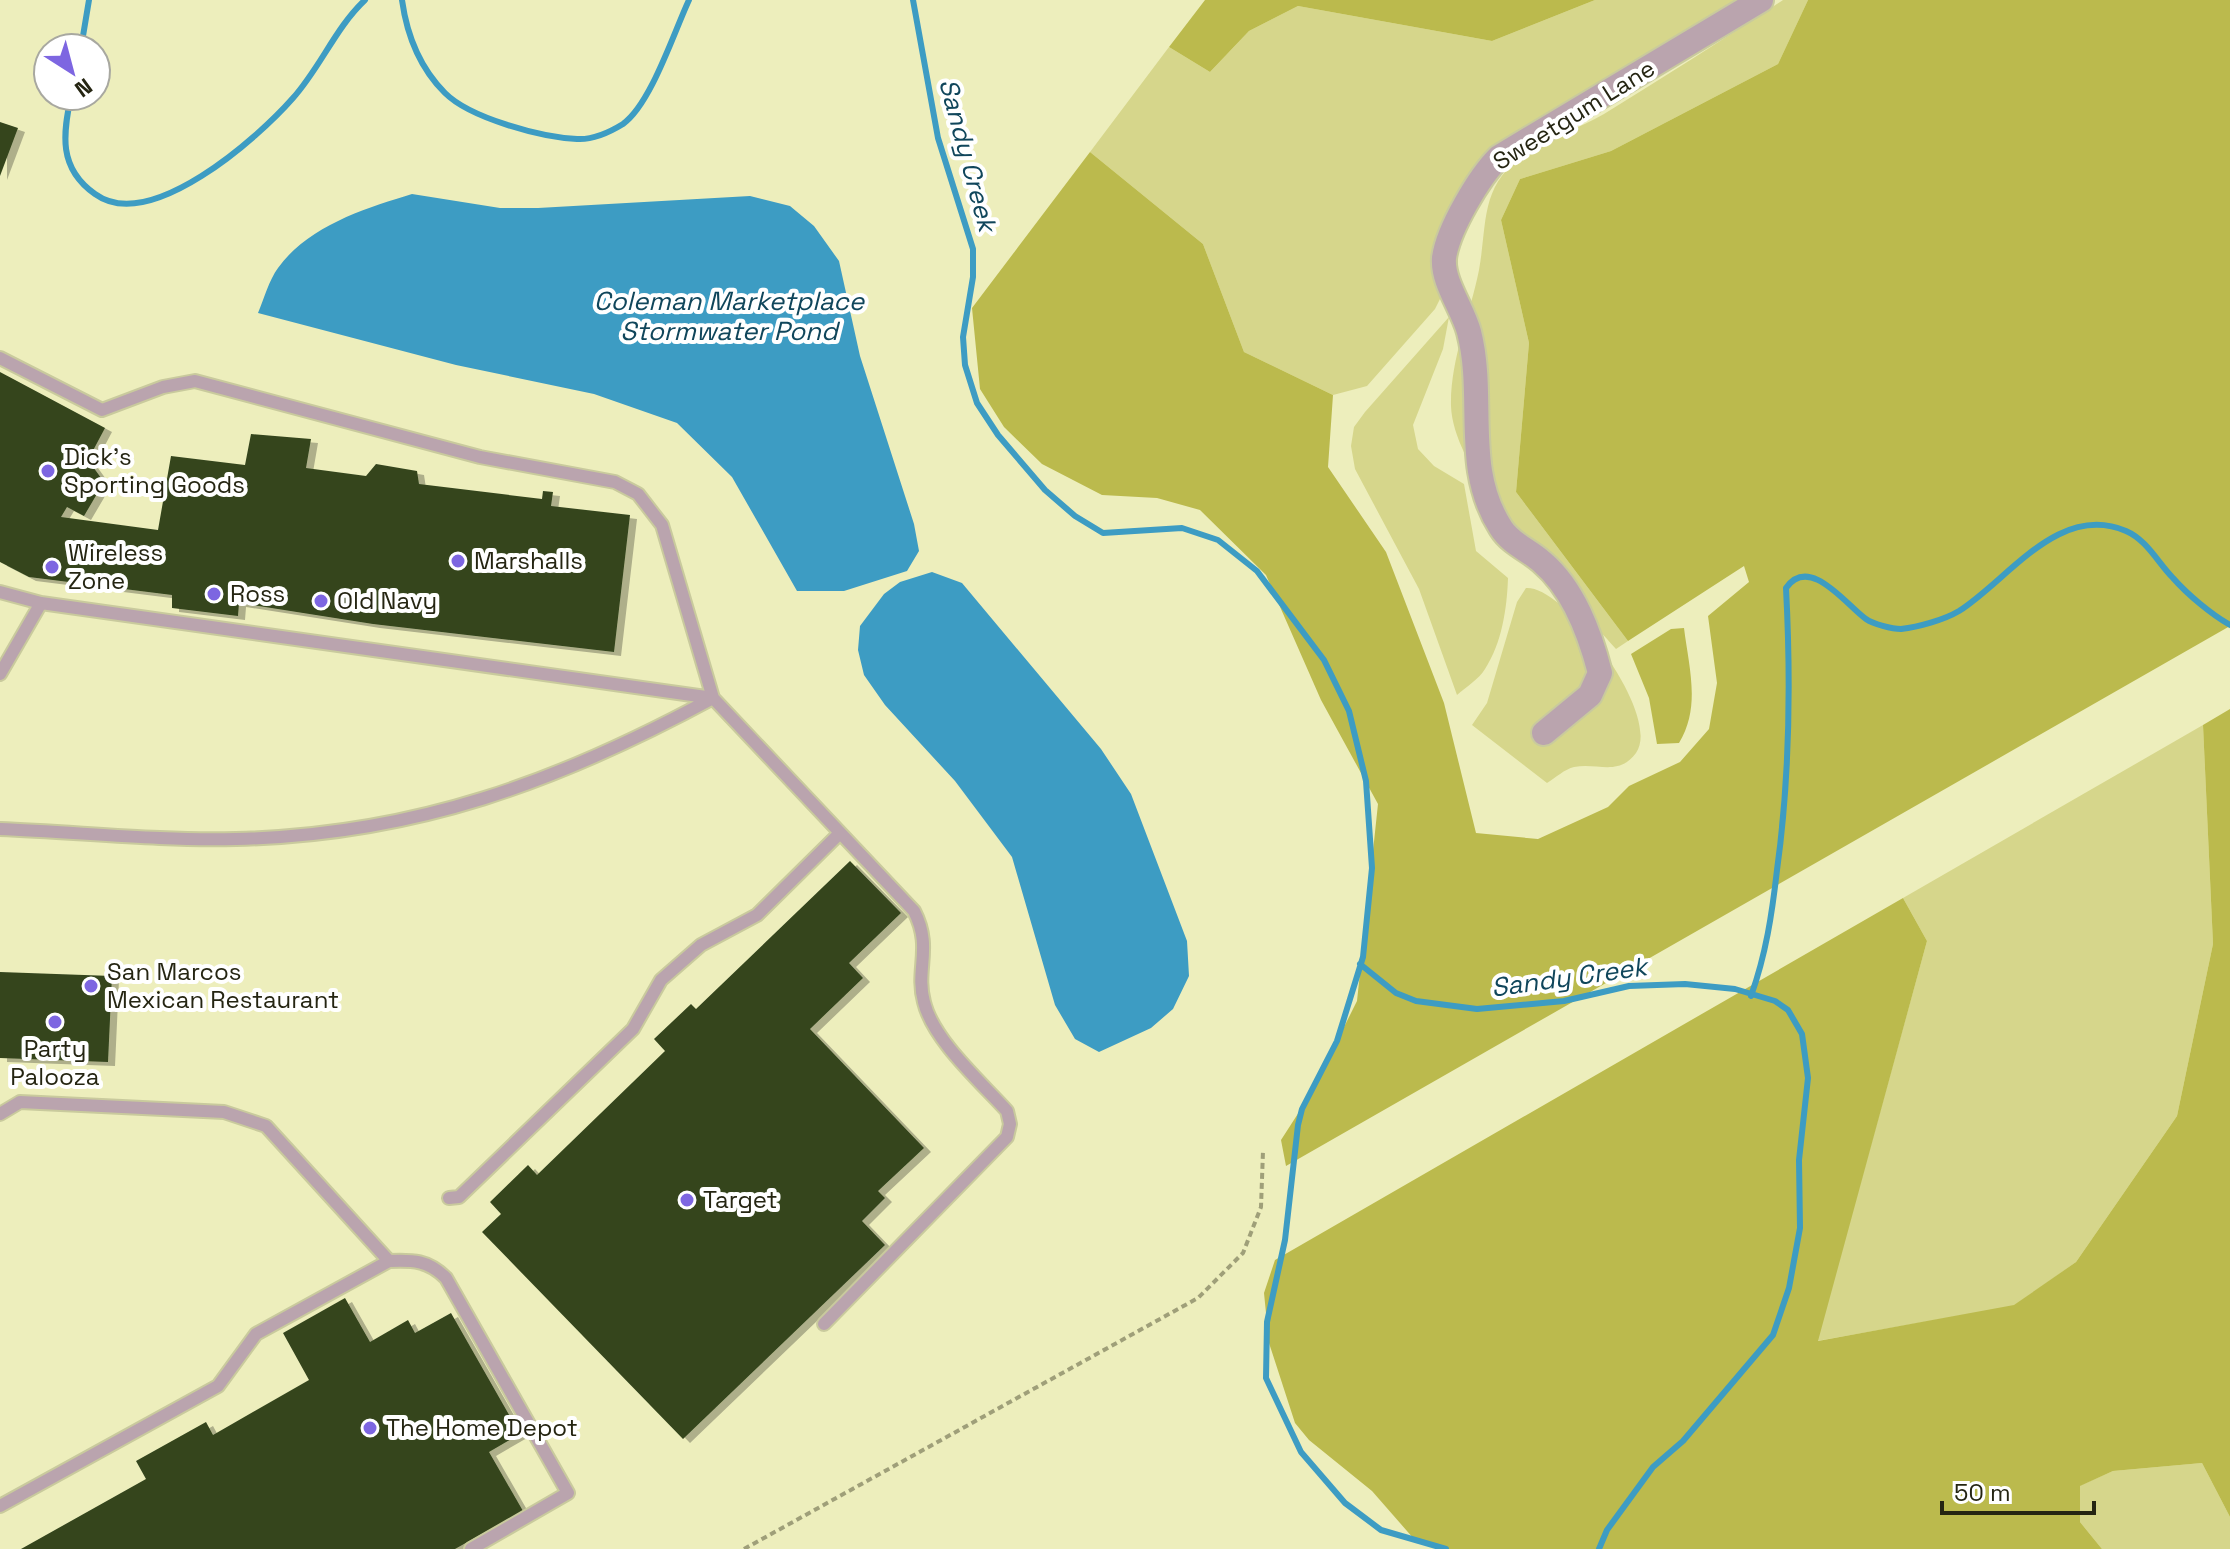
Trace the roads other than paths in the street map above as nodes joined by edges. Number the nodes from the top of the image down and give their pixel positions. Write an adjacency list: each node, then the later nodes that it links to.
1 (1761, 0): 7 (street, Sweetgum Lane)
2 (0, 358): 6 (lane)
3 (0, 592): 4 (lane)
4 (41, 603): 5 (lane); 6 (lane)
5 (0, 674)
6 (713, 698): 8 (lane); 9 (lane)
7 (1544, 733)
8 (0, 829)
9 (840, 833): 11 (lane); 13 (lane)
10 (0, 1114): 12 (lane)
11 (449, 1198)
12 (389, 1261): 14 (lane); 15 (lane)
13 (824, 1324)
14 (0, 1506)
15 (471, 1549)

